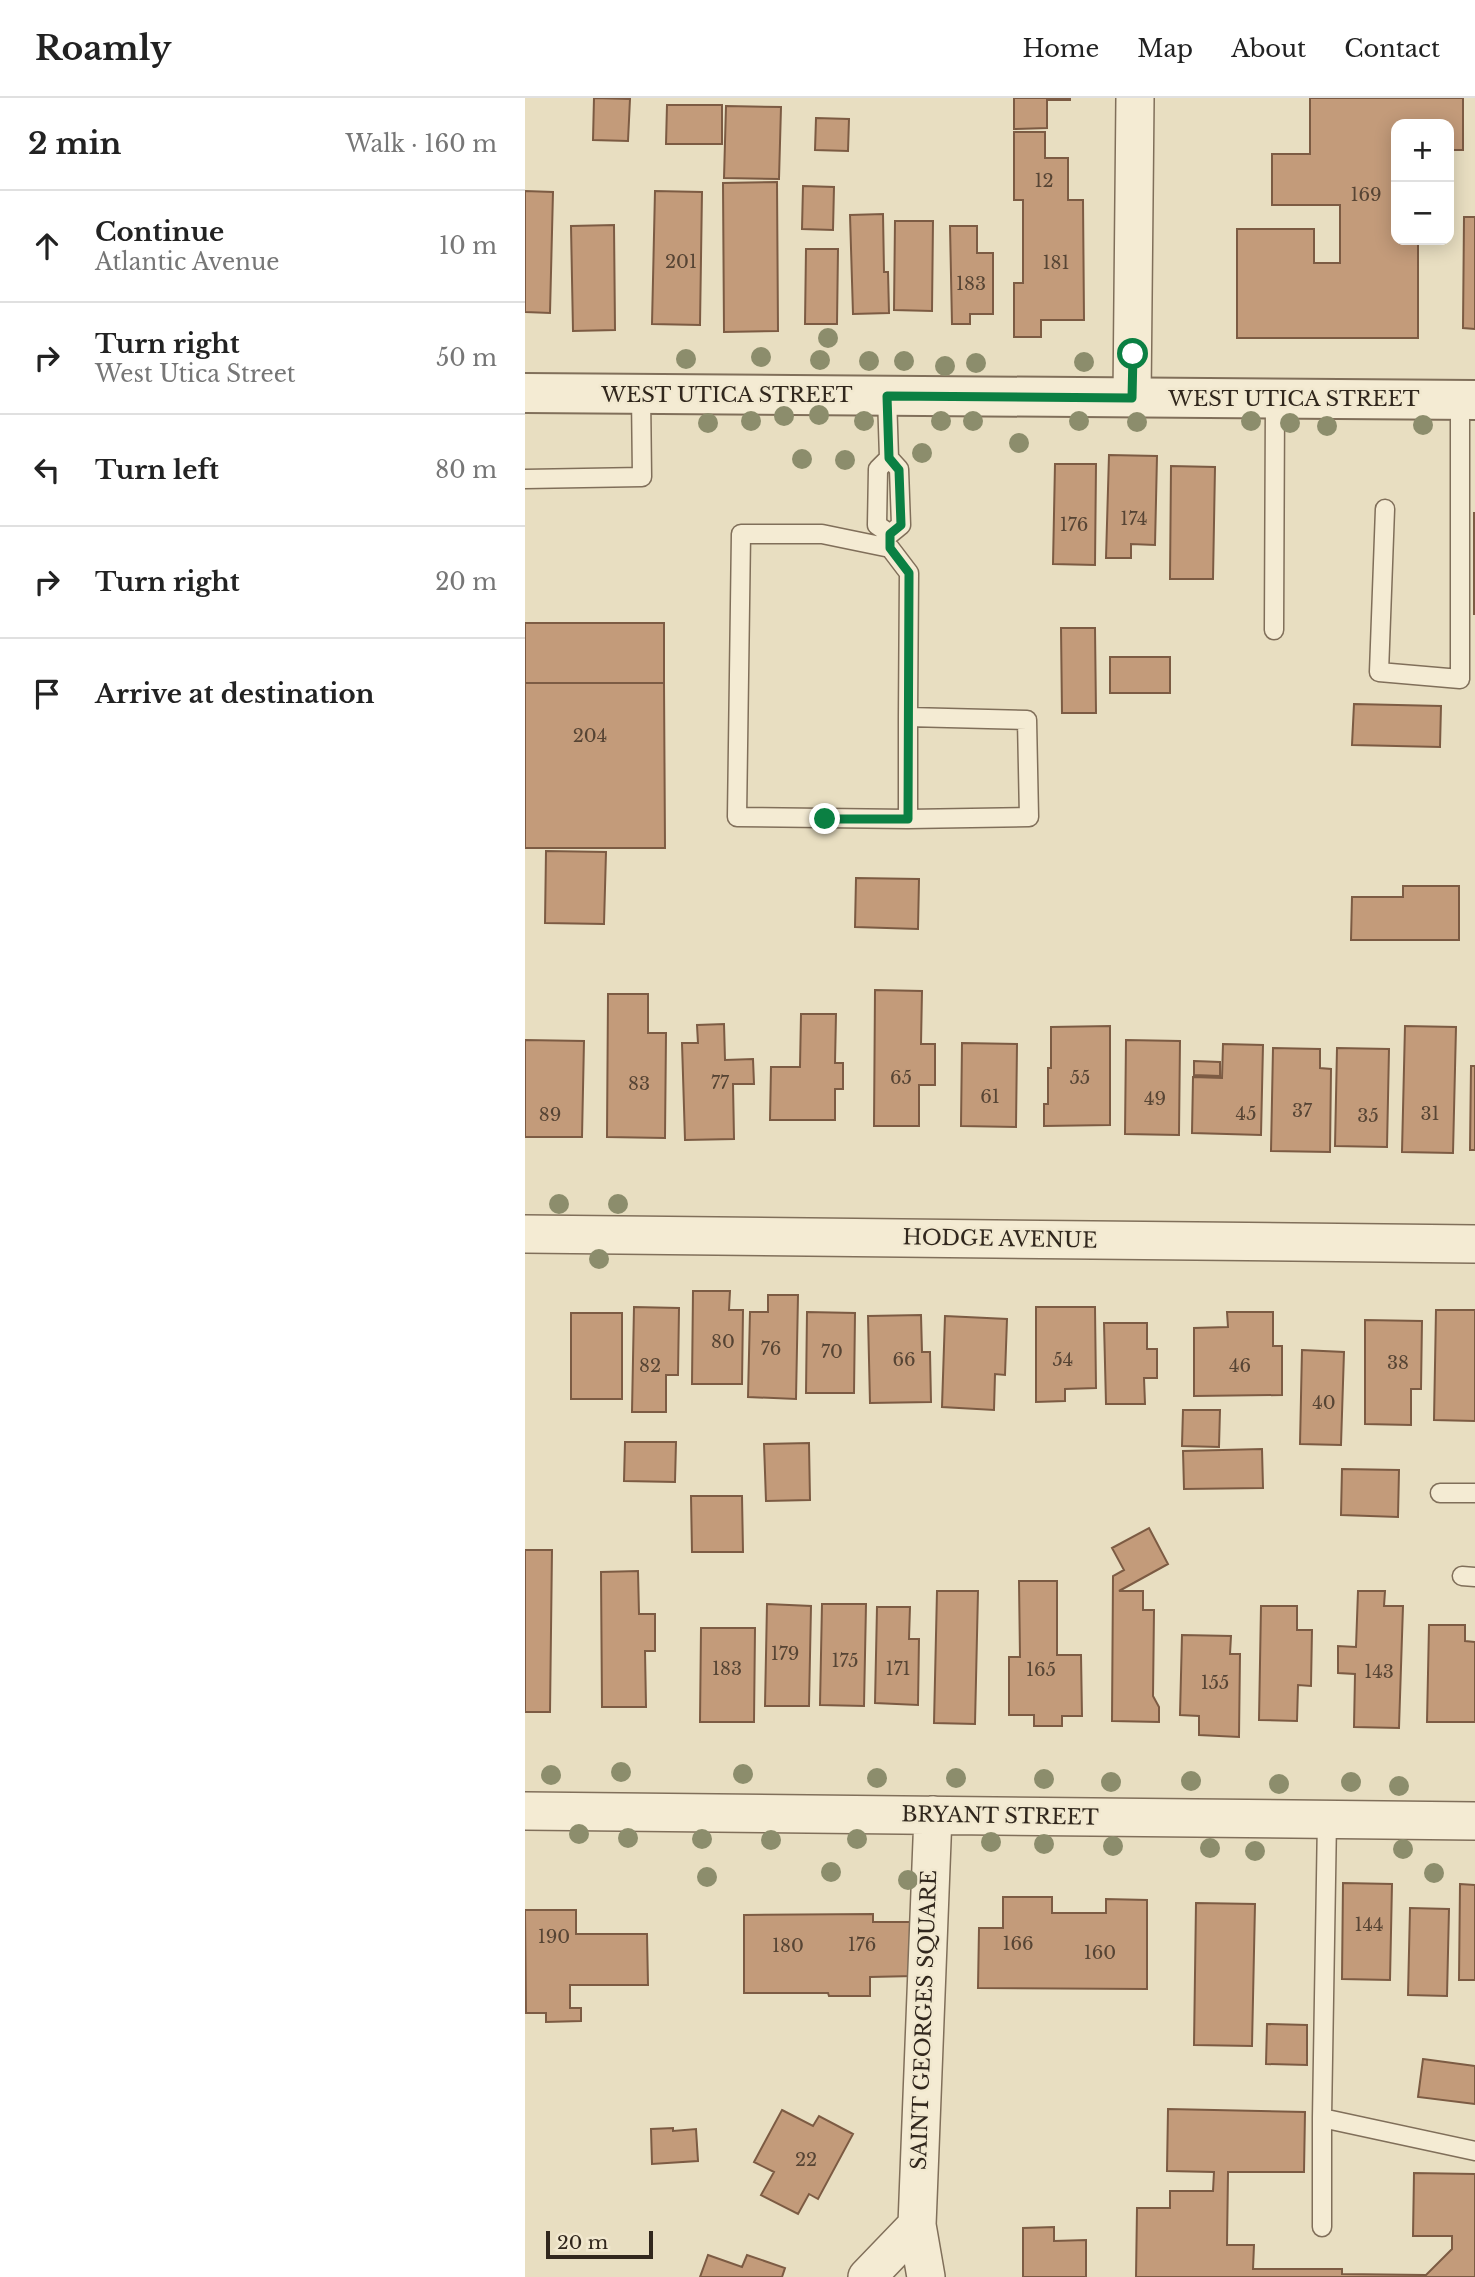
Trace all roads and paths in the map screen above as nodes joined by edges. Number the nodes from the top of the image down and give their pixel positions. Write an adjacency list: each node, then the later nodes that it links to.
1 (1135, 98): 5 (street)
2 (525, 393): 3 (street, WEST UTICA STREET)
3 (641, 394): 4 (street, WEST UTICA STREET); 8 (lane)
4 (887, 396): 5 (street, WEST UTICA STREET); 10 (lane)
5 (1132, 398): 6 (street, WEST UTICA STREET)
6 (1275, 399): 7 (street, WEST UTICA STREET); 11 (lane)
7 (1467, 400): 12 (lane)
8 (525, 479)
9 (1385, 509): 12 (lane)
10 (890, 541): 13 (lane); 14 (lane)
11 (1274, 630)
12 (1468, 683)
13 (908, 718): 14 (lane); 14 (lane)
14 (908, 819)
15 (525, 1234): 16 (street, HODGE AVENUE)
16 (1475, 1244)
17 (1440, 1493): 18 (lane)
18 (1475, 1493)
19 (525, 1811): 20 (street, BRYANT STREET)
20 (933, 1815): 21 (street, BRYANT STREET); 25 (street, SAINT GEORGES SQUARE)
21 (1328, 1819): 22 (street, BRYANT STREET); 23 (lane)
22 (1475, 1821)
23 (1322, 2118): 24 (lane); 26 (lane)
24 (1475, 2151)
25 (917, 2225): 27 (street); 28 (street, SAINT GEORGES SQUARE)
26 (1322, 2227)
27 (867, 2277)
28 (926, 2277)

